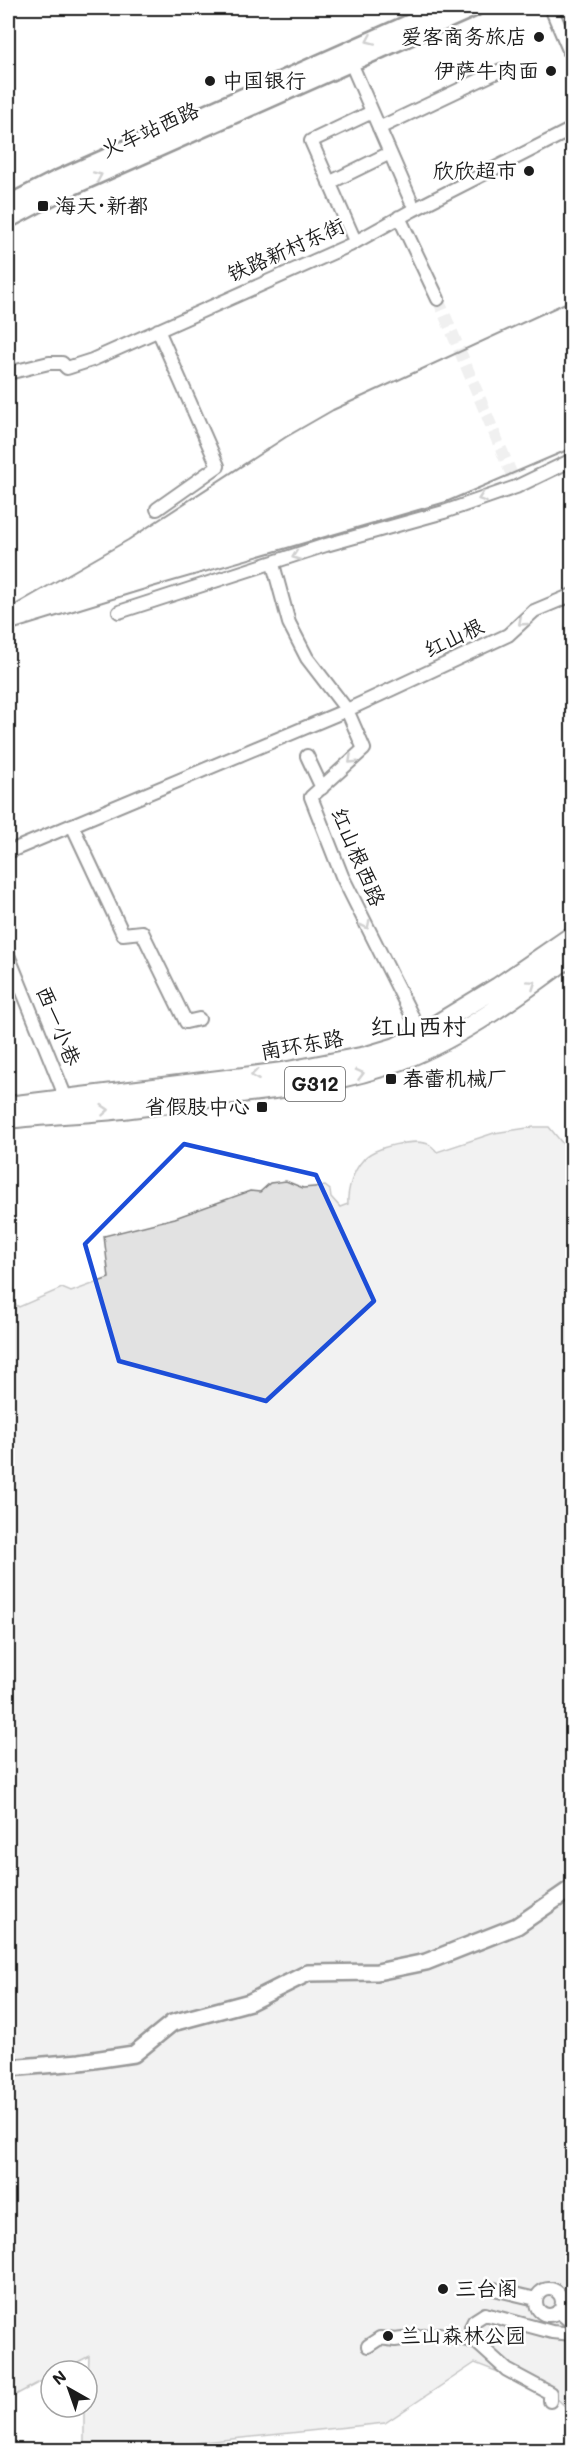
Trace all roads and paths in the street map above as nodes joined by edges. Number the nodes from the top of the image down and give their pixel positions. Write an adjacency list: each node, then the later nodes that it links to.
1 (443, 8): 13 (main road, 火车站西路, one-way to 13)
2 (476, 8): 5 (main road, 火车站西路)
3 (551, 8): 4 (street)
4 (573, 57)
5 (351, 63): 7 (street); 13 (main road, 火车站西路, one-way to 5)
6 (501, 70): 8 (street)
7 (372, 112): 8 (street); 11 (street)
8 (379, 128): 10 (street)
9 (573, 129): 14 (street, 铁路新村东街)
10 (390, 153): 11 (street); 12 (street)
11 (329, 183): 15 (street)
12 (411, 201)
13 (9, 212)
14 (399, 217): 15 (street, 铁路新村东街); 16 (street)
15 (354, 241): 17 (street, 铁路新村东街)
16 (438, 299)
17 (158, 330): 18 (street, 铁路新村东街); 20 (street)
18 (8, 373)
19 (573, 460): 21 (street, one-way to 21)
20 (157, 508)
21 (273, 564): 23 (street); 24 (street)
22 (573, 595): 24 (street, 红山根, one-way to 24)
23 (119, 612)
24 (347, 710): 26 (street, 红山根西路, one-way to 26); 27 (street, 红山根)
25 (307, 756): 26 (street)
26 (322, 788): 33 (street, 红山根西路, one-way to 33)
27 (72, 825): 28 (street, 红山根); 32 (street)
28 (8, 852)
29 (573, 936): 33 (highway, 南环东路 / G312)
30 (8, 955): 36 (street, 西一小巷)
31 (573, 955): 36 (highway, 南环东路 / G312, one-way to 31)
32 (199, 1019)
33 (421, 1034): 36 (highway, 南环东路 / G312, one-way to 36)
34 (8, 1101): 37 (highway)
35 (8, 1106): 37 (highway, 南环东路 / G312)
36 (69, 1106): 37 (highway, 南环东路 / G312)
37 (20, 1113): 38 (highway)
38 (8, 1126)
39 (573, 1888): 40 (main road)
40 (8, 2068)
41 (494, 2289): 42 (street)
42 (536, 2299): 43 (street); 43 (street)
43 (558, 2311): 44 (street)
44 (573, 2323)
45 (573, 2334): 46 (street)
46 (476, 2342): 47 (street); 48 (street)
47 (368, 2346)
48 (550, 2401)

